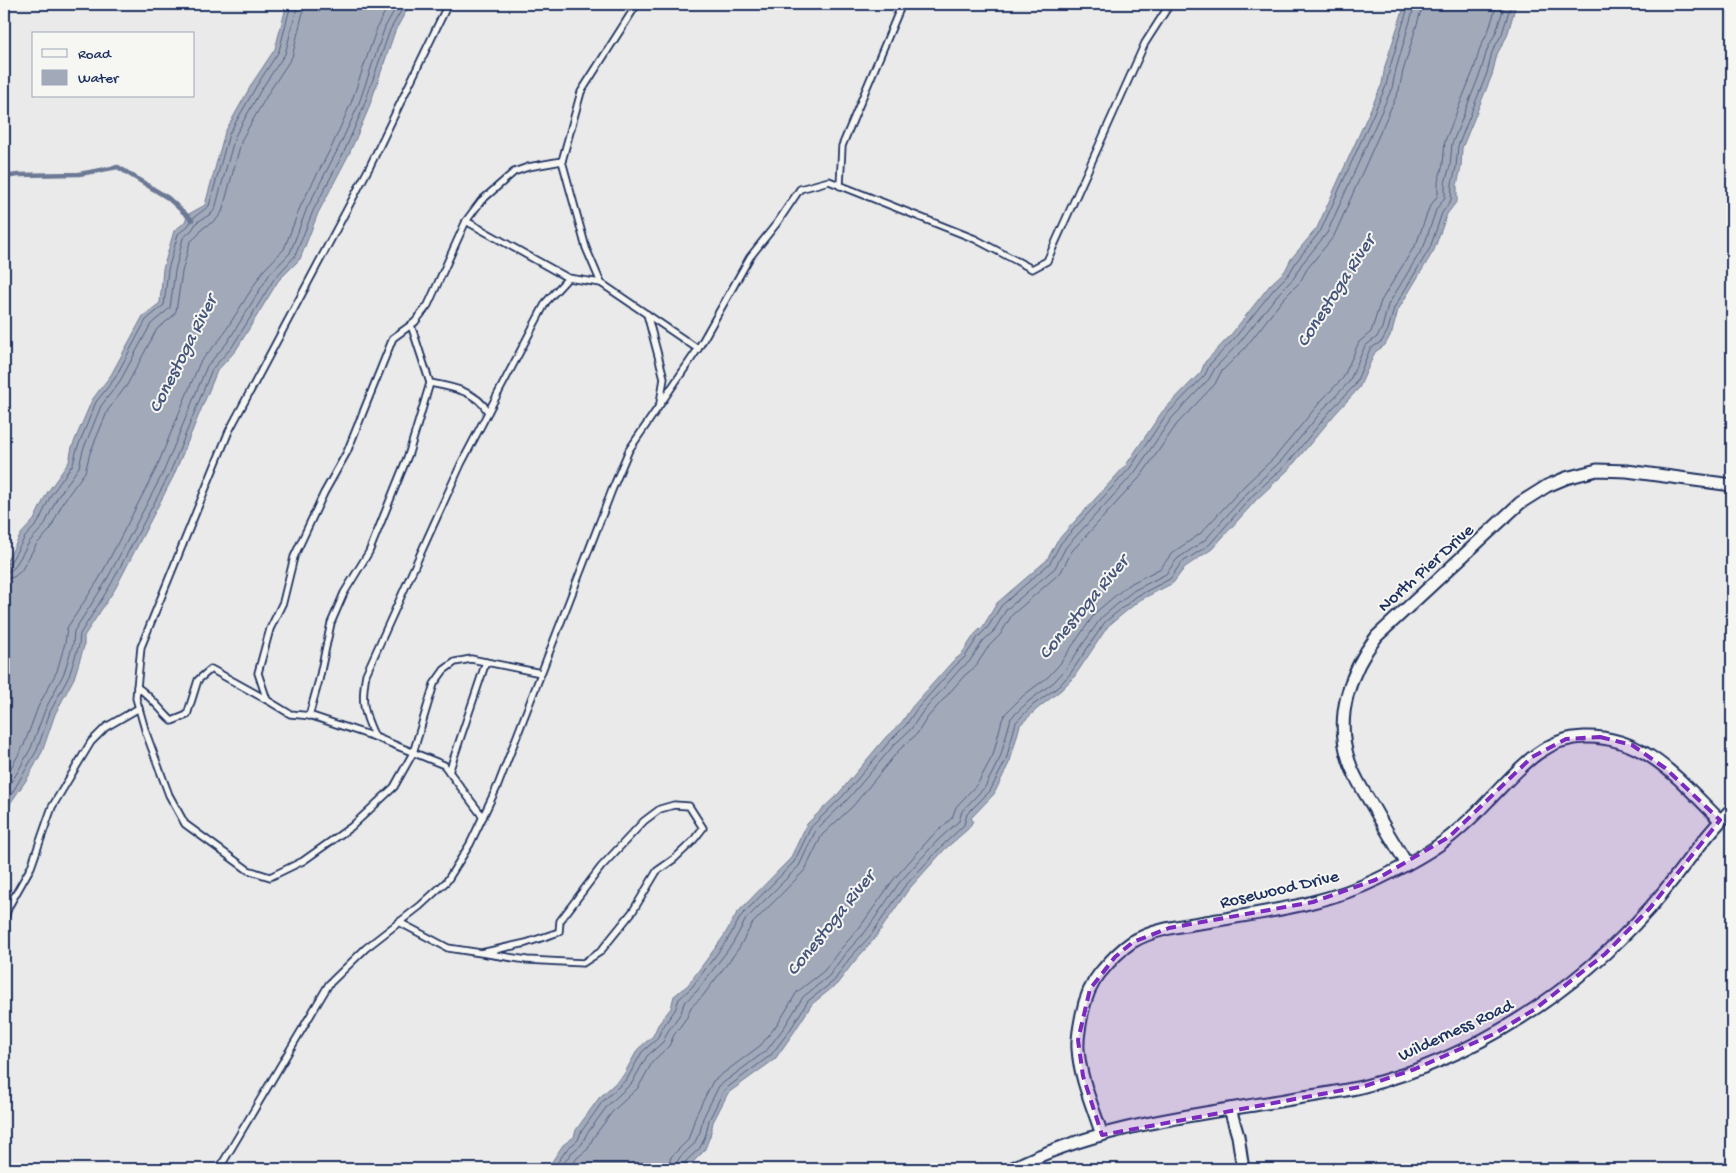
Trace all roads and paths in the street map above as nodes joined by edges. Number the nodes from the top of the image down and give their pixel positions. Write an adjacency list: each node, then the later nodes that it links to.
1 (448, 4): 19 (lane)
2 (637, 4): 5 (lane)
3 (902, 4): 6 (lane)
4 (1170, 4): 6 (lane)
5 (562, 161): 7 (lane); 9 (lane)
6 (840, 186): 12 (lane)
7 (466, 221): 8 (lane); 11 (lane)
8 (568, 278): 9 (lane); 15 (lane)
9 (601, 283): 10 (lane)
10 (646, 314): 12 (lane); 14 (lane)
11 (411, 325): 13 (lane); 20 (lane)
12 (698, 348): 14 (lane)
13 (430, 383): 15 (lane); 22 (lane)
14 (660, 405): 18 (lane)
15 (488, 412): 23 (lane)
16 (1732, 485): 29 (street, North Pier Drive)
17 (486, 662): 18 (lane); 24 (lane); 25 (lane)
18 (541, 673): 27 (lane)
19 (137, 687): 20 (lane); 21 (lane)
20 (267, 700): 22 (lane)
21 (139, 708): 24 (lane); 30 (lane)
22 (310, 716): 23 (lane)
23 (375, 737): 24 (lane)
24 (412, 752): 25 (lane)
25 (449, 772): 27 (lane)
26 (1732, 809): 28 (street, Wilderness Road)
27 (483, 817): 31 (lane)
28 (1720, 820): 29 (street, Rosewood Drive); 33 (street, Wilderness Road)
29 (1407, 864): 34 (street, Rosewood Drive)
30 (4, 920)
31 (399, 922): 32 (lane); 35 (lane)
32 (481, 953): 32 (lane)
33 (1230, 1109): 34 (street, Wilderness Road); 37 (street)
34 (1102, 1135): 36 (street, Wilderness Road)
35 (219, 1169)
36 (1011, 1169)
37 (1243, 1169)

